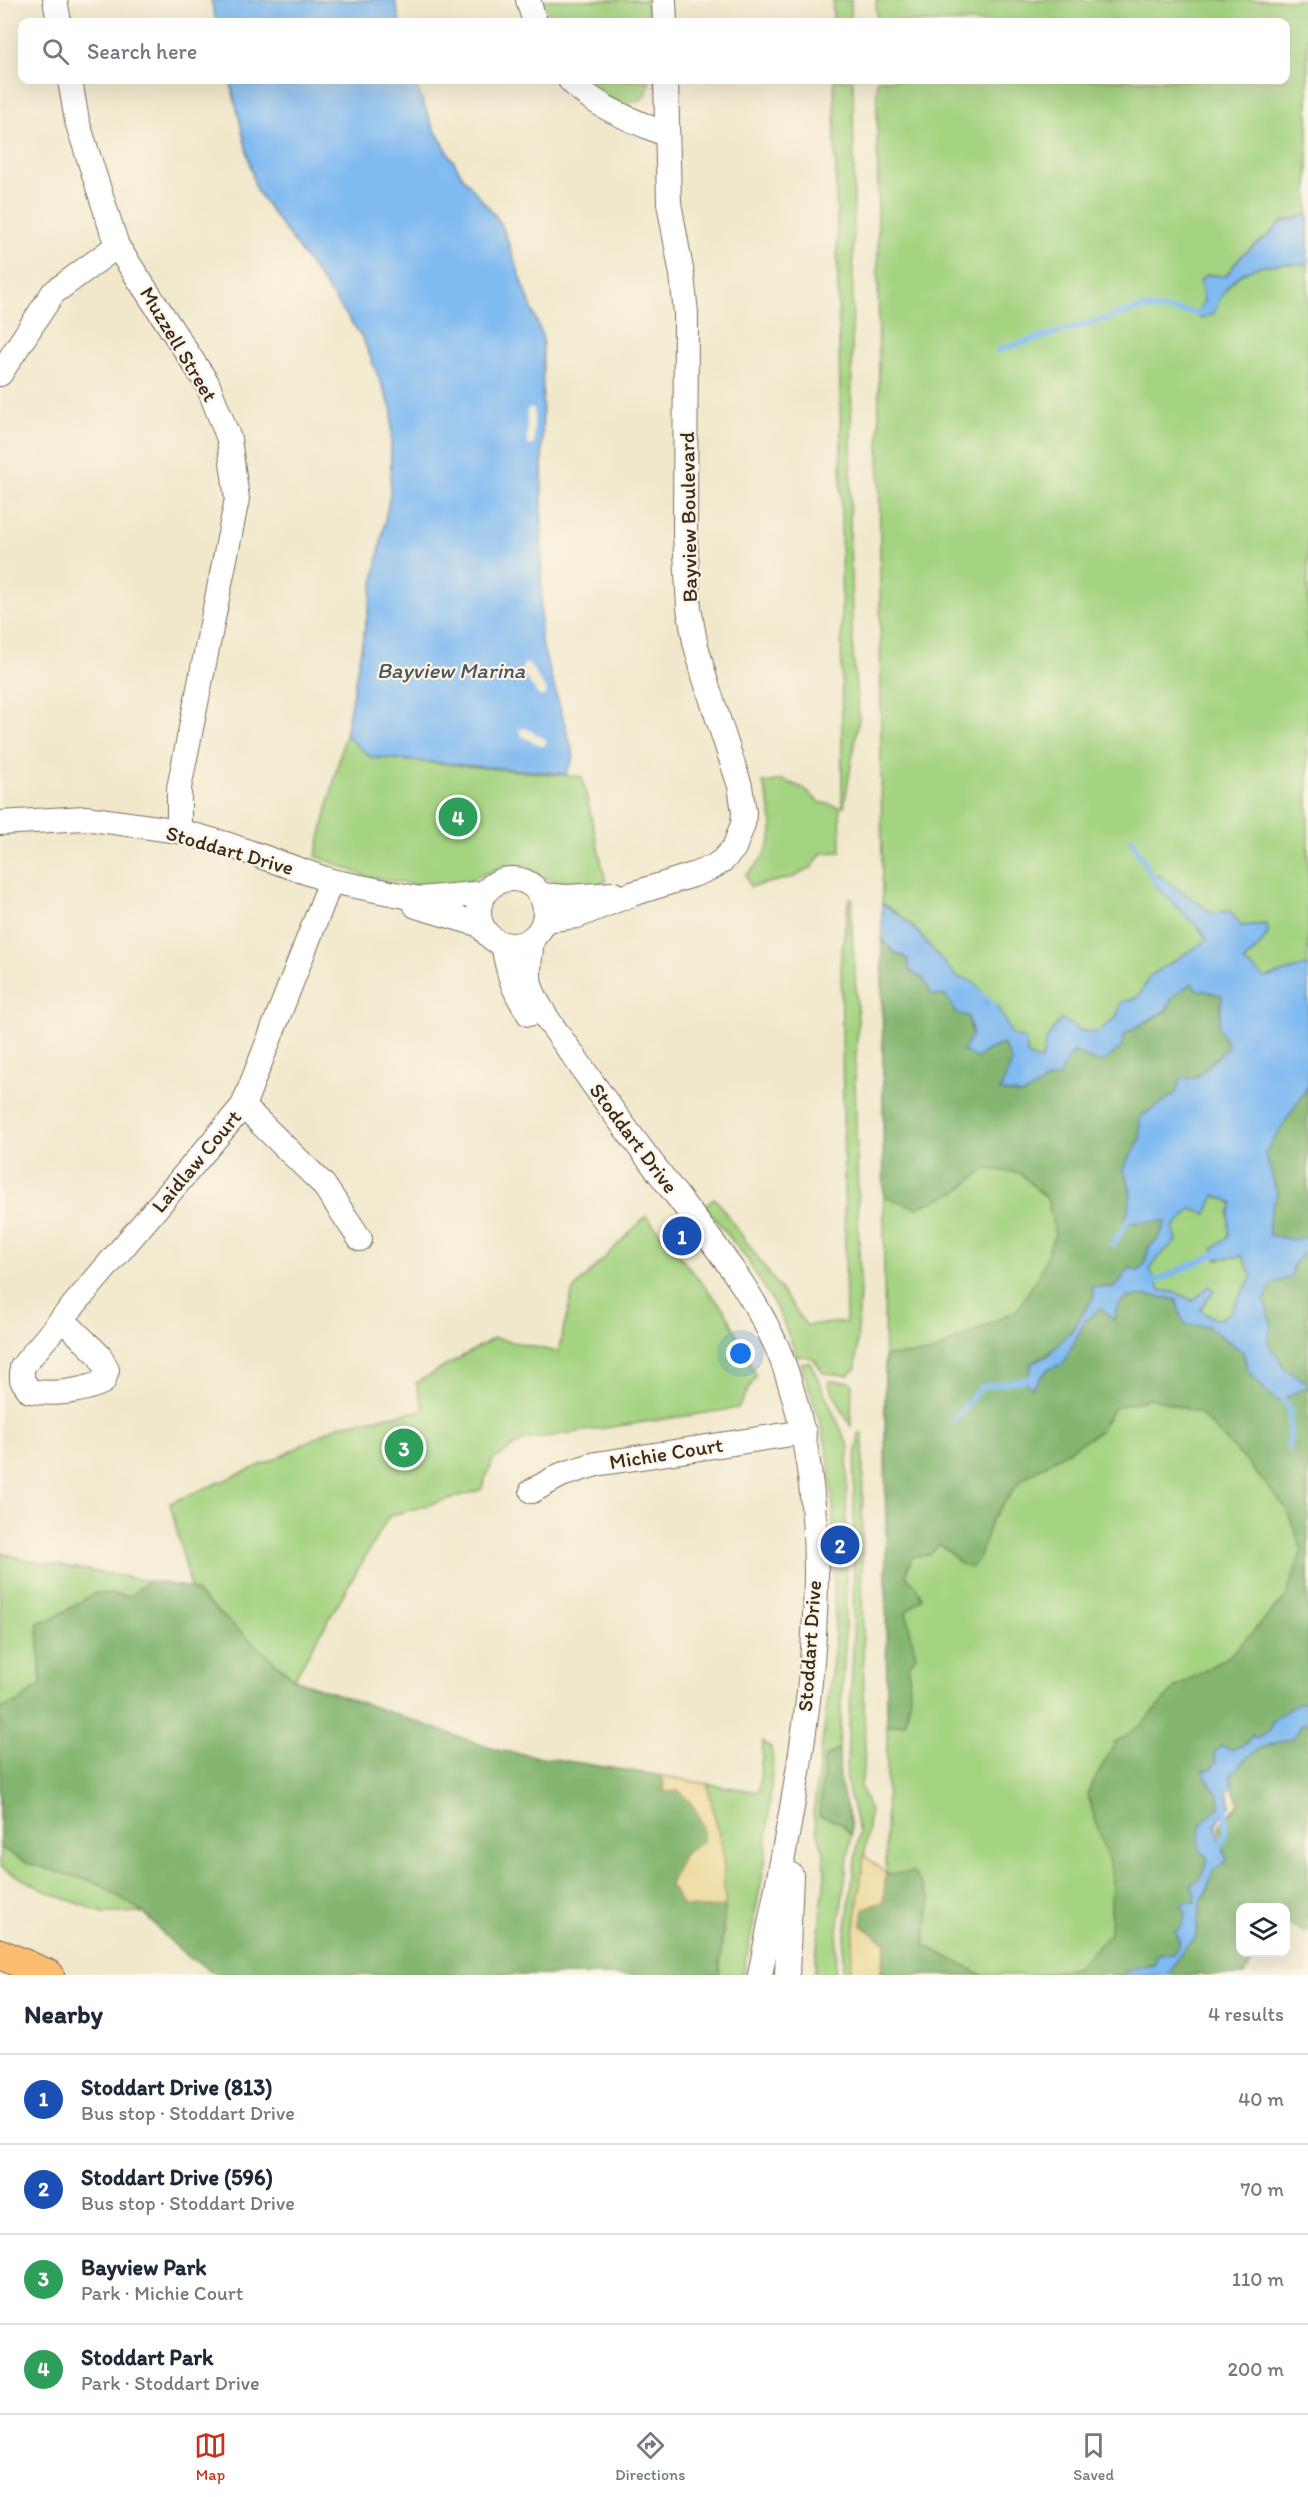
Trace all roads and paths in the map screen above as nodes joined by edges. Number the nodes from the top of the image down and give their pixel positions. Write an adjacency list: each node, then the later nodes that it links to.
1 (55, 0): 4 (street)
2 (528, 0): 5 (street)
3 (664, 0): 6 (street)
4 (58, 18)
5 (534, 18)
6 (665, 18)
7 (71, 84): 11 (street, Muzzell Street)
8 (575, 84): 10 (street)
9 (666, 84): 10 (street, Bayview Boulevard)
10 (667, 135): 18 (street, Bayview Boulevard)
11 (117, 246): 12 (street); 14 (street, Muzzell Street)
12 (0, 374)
13 (0, 822): 14 (street, Stoddart Drive)
14 (179, 831): 15 (street, Stoddart Drive)
15 (331, 881): 16 (street, Stoddart Drive); 24 (street, Laidlaw Court)
16 (387, 892): 17 (street, Stoddart Drive); 20 (street, Stoddart Drive)
17 (484, 893): 19 (street); 20 (street)
18 (632, 894): 19 (street, Bayview Boulevard); 21 (street, Bayview Boulevard)
19 (541, 895): 21 (street)
20 (481, 925): 22 (street)
21 (538, 929): 22 (street); 23 (street, Stoddart Drive)
22 (503, 944): 23 (street, Stoddart Drive)
23 (578, 1061): 27 (street, Stoddart Drive)
24 (243, 1106): 25 (street); 26 (street, Laidlaw Court)
25 (360, 1239)
26 (62, 1319)
27 (804, 1432): 28 (street, Michie Court); 29 (street, Stoddart Drive)
28 (532, 1491)
29 (794, 1795): 32 (street, Stoddart Drive); 33 (street, Stoddart Drive)
30 (0, 1954): 31 (main road)
31 (49, 1975)
32 (760, 1975)
33 (787, 1975)

